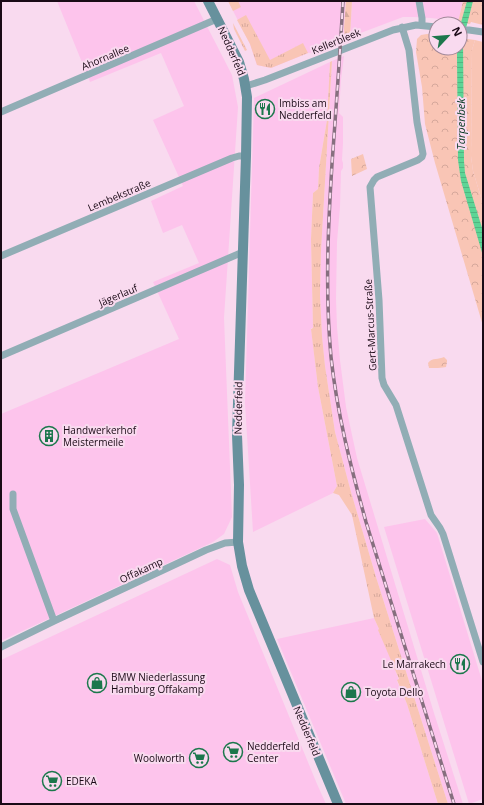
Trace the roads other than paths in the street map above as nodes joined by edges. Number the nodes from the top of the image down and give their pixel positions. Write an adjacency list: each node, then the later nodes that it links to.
1 (208, 1): 3 (main road, Nedderfeld)
2 (418, 1): 4 (street)
3 (217, 19): 9 (main road, Nedderfeld); 10 (street, Ahornallee)
4 (422, 24): 5 (street, Kellerbleek); 6 (street, Kellerbleek)
5 (428, 25)
6 (402, 27): 9 (street, Kellerbleek); 19 (street, Gert-Marcus-Straße)
7 (468, 30): 8 (street)
8 (483, 32)
9 (246, 86): 11 (main road, Nedderfeld)
10 (1, 112)
11 (246, 156): 12 (main road, Nedderfeld); 13 (street, Lembekstraße)
12 (243, 252): 14 (street, Jägerlauf); 16 (main road, Nedderfeld)
13 (1, 256)
14 (1, 356)
15 (14, 494): 17 (street)
16 (238, 542): 17 (street, Offakamp); 20 (main road, Nedderfeld)
17 (54, 621): 18 (street, Offakamp)
18 (1, 647)
19 (483, 662)
20 (338, 804)

